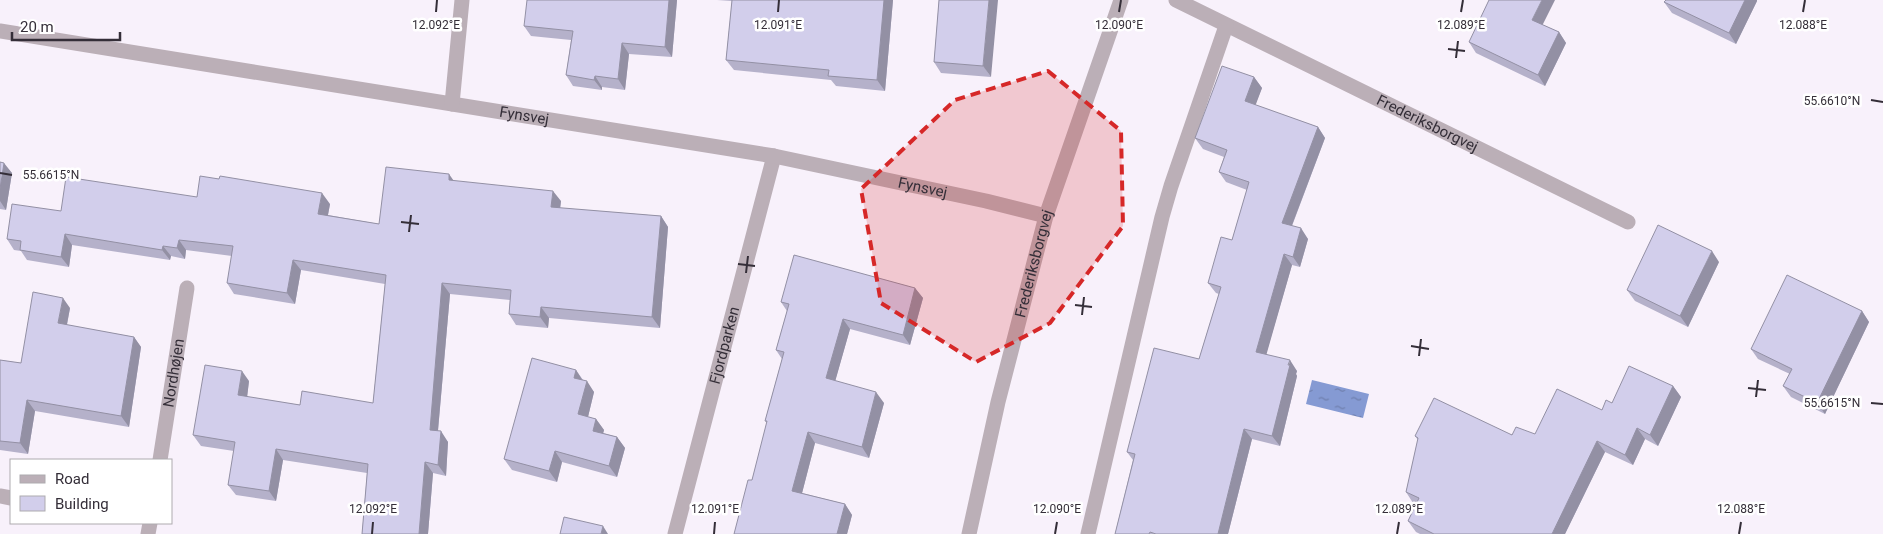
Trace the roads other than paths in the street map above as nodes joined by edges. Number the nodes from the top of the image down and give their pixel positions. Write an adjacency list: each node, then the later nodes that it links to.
1 (462, 0): 6 (street)
2 (1121, 0): 8 (street, Frederiksborgvej)
3 (1176, 0): 4 (street, Frederiksborgvej)
4 (1226, 26): 9 (street, Frederiksborgvej); 14 (street)
5 (0, 31): 6 (street, Fynsvej)
6 (452, 104): 7 (street, Fynsvej)
7 (774, 156): 8 (street, Fynsvej); 12 (street, Fjordparken)
8 (1046, 216): 13 (street, Frederiksborgvej)
9 (1628, 222)
10 (187, 288): 11 (street, Nordhøjen)
11 (160, 459)
12 (675, 534)
13 (969, 534)
14 (1088, 534)

